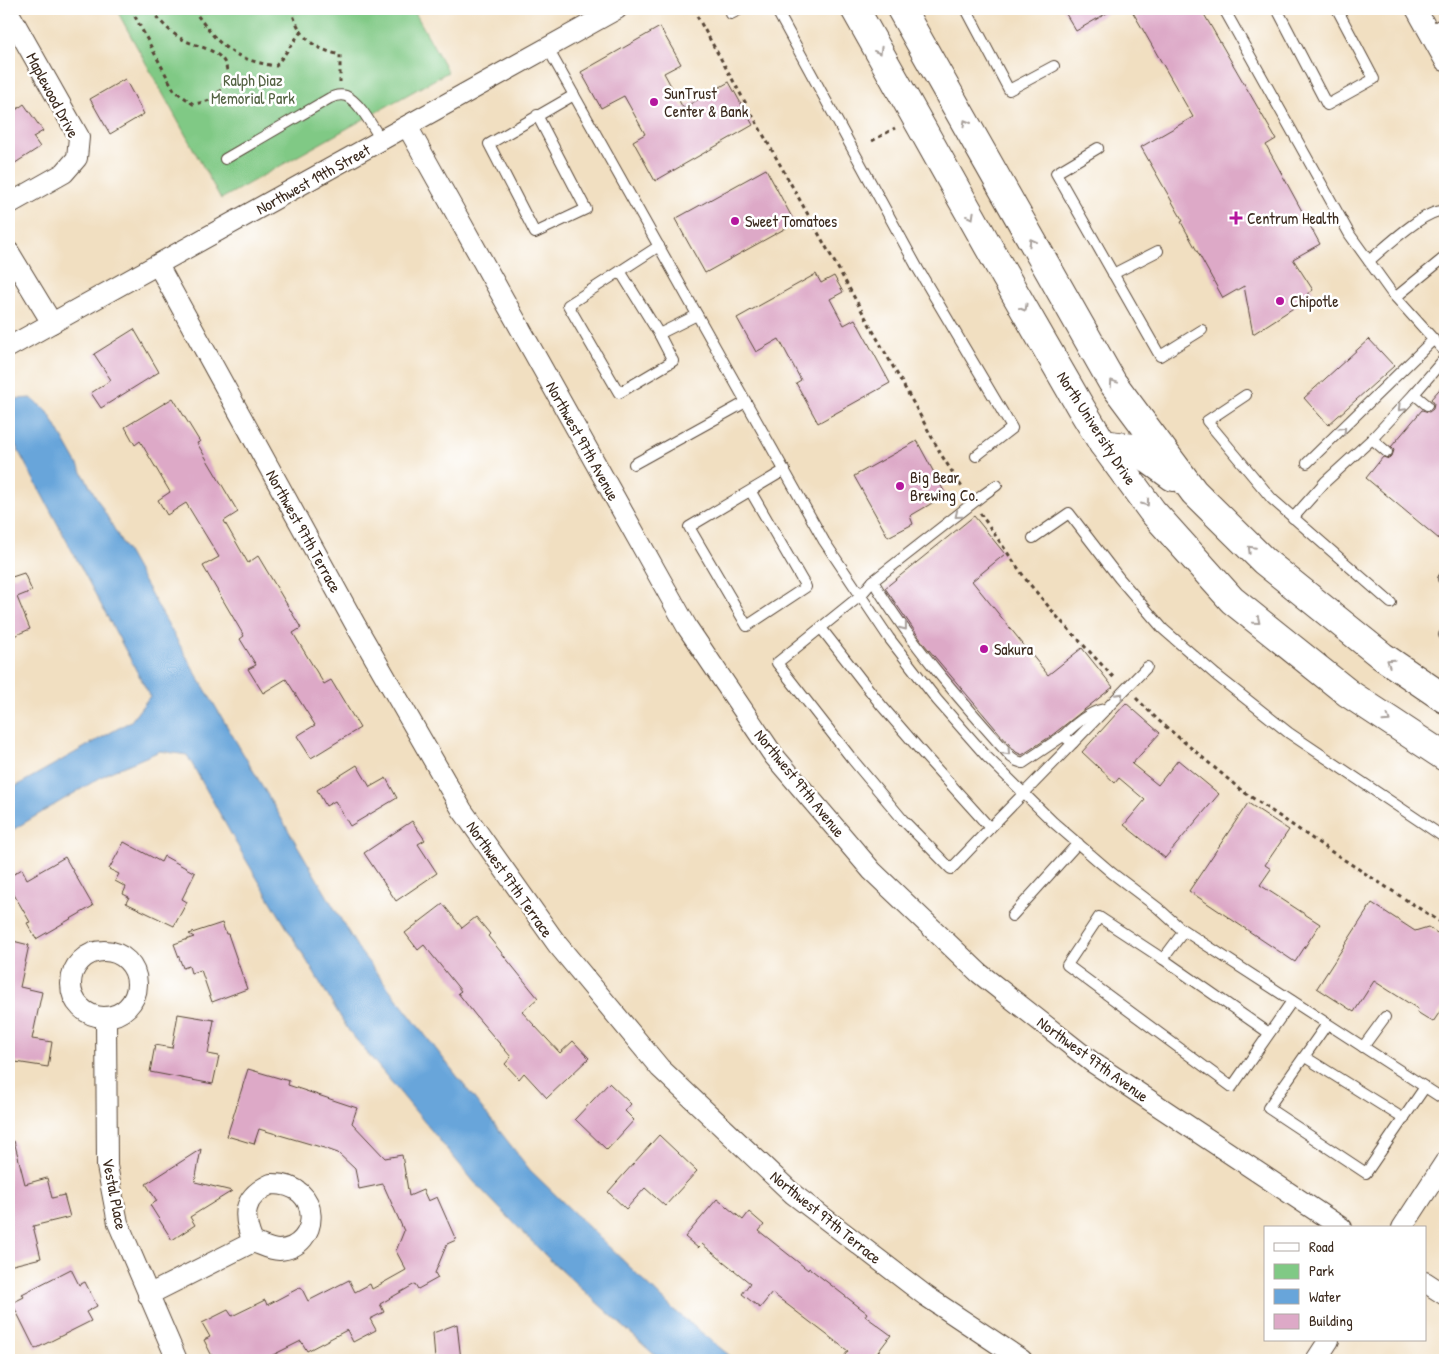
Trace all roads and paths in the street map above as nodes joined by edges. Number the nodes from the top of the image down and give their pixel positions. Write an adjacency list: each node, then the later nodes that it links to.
1 (131, 9): 2 (path)
2 (150, 9)
3 (193, 9): 21 (path)
4 (293, 9): 21 (path)
5 (616, 9): 22 (street, Northwest 19th Street)
6 (693, 9): 69 (path)
7 (742, 9): 18 (lane)
8 (776, 9): 62 (lane)
9 (804, 9): 19 (path)
10 (855, 9): 50 (main road, North University Drive, one-way to 50)
11 (901, 9): 58 (main road, one-way to 11)
12 (966, 9): 24 (lane)
13 (1224, 9): 40 (lane)
14 (1277, 9): 15 (lane)
15 (1337, 9)
16 (1416, 9): 20 (street)
17 (9, 13): 34 (street, Maplewood Drive)
18 (731, 14)
19 (795, 15)
20 (1437, 27): 23 (street)
21 (300, 33): 25 (path)
22 (547, 47): 26 (lane); 28 (street, Northwest 19th Street)
23 (1445, 61)
24 (1054, 66)
25 (339, 95): 30 (lane); 33 (lane)
26 (574, 96): 27 (lane); 36 (lane)
27 (537, 115): 27 (lane)
28 (407, 126): 30 (street, Northwest 19th Street); 103 (street, Northwest 97th Avenue)
29 (894, 128): 31 (path)
30 (382, 141): 41 (street, Northwest 19th Street)
31 (872, 142)
32 (1098, 148): 43 (lane)
33 (225, 159)
34 (9, 204)
35 (1445, 211): 40 (lane)
36 (659, 246): 42 (lane); 45 (lane)
37 (1158, 251): 43 (lane)
38 (9, 252): 46 (street)
39 (1445, 257): 44 (lane)
40 (1369, 261): 44 (lane)
41 (158, 265): 46 (street, Northwest 19th Street); 111 (street, Northwest 97th Terrace)
42 (620, 271): 48 (lane); 48 (lane)
43 (1112, 274): 47 (lane)
44 (1396, 297): 49 (lane)
45 (697, 315): 48 (lane); 56 (lane)
46 (52, 324): 51 (street, Northwest 19th Street)
47 (1202, 330)
48 (659, 334)
49 (1433, 340): 52 (lane); 63 (lane, one-way to 49)
50 (1044, 344): 58 (main road); 60 (main road, North University Drive)
51 (9, 348)
52 (1445, 352)
53 (1445, 358): 54 (lane)
54 (1414, 394): 57 (lane); 59 (lane, one-way to 59)
55 (1246, 395): 70 (lane)
56 (746, 402): 64 (lane); 65 (lane)
57 (1427, 405)
58 (1141, 422): 68 (main road)
59 (1372, 439): 61 (lane); 70 (lane)
60 (1103, 444): 68 (main road); 83 (main road, North University Drive, one-way to 83)
61 (1387, 452)
62 (976, 456)
63 (1307, 463)
64 (634, 464)
65 (785, 470): 67 (lane); 73 (lane)
66 (997, 485): 69 (lane)
67 (751, 492): 67 (lane)
68 (1194, 492): 79 (main road, one-way to 68)
69 (973, 503): 72 (lane, one-way to 72); 77 (path)
70 (1294, 518): 74 (lane)
71 (1033, 538): 86 (lane)
72 (873, 581): 73 (lane); 81 (lane, one-way to 81)
73 (860, 596): 75 (lane); 84 (lane)
74 (1391, 603)
75 (821, 628): 85 (lane); 85 (lane)
76 (1147, 667): 80 (lane, one-way to 76)
77 (1121, 685)
78 (1136, 698): 89 (path)
79 (1445, 699)
80 (1107, 709): 81 (lane); 82 (lane)
81 (1062, 736): 82 (lane)
82 (1073, 743): 84 (lane)
83 (1445, 757)
84 (1024, 793): 85 (lane); 87 (lane)
85 (990, 828)
86 (1445, 838)
87 (1078, 843): 88 (lane); 90 (lane)
88 (1012, 916)
89 (1445, 925)
90 (1184, 932): 91 (lane); 92 (lane)
91 (1163, 960): 96 (lane); 96 (lane)
92 (1292, 1001): 95 (lane); 96 (lane)
93 (1385, 1017): 97 (lane)
94 (106, 1018): 107 (street, Vestal Place)
95 (1327, 1024): 97 (lane); 98 (lane)
96 (1269, 1033)
97 (1363, 1047): 99 (lane)
98 (1305, 1057): 101 (lane); 101 (lane)
99 (1425, 1087): 100 (lane); 101 (lane)
100 (1445, 1100)
101 (1404, 1119)
102 (1445, 1162): 104 (street)
103 (1339, 1226)
104 (1403, 1226)
105 (253, 1242): 107 (street)
106 (1426, 1283): 108 (street)
107 (148, 1295): 110 (street, Vestal Place)
108 (1445, 1295)
109 (1328, 1342): 112 (street)
110 (177, 1360)
111 (1022, 1360)
112 (1316, 1360)

